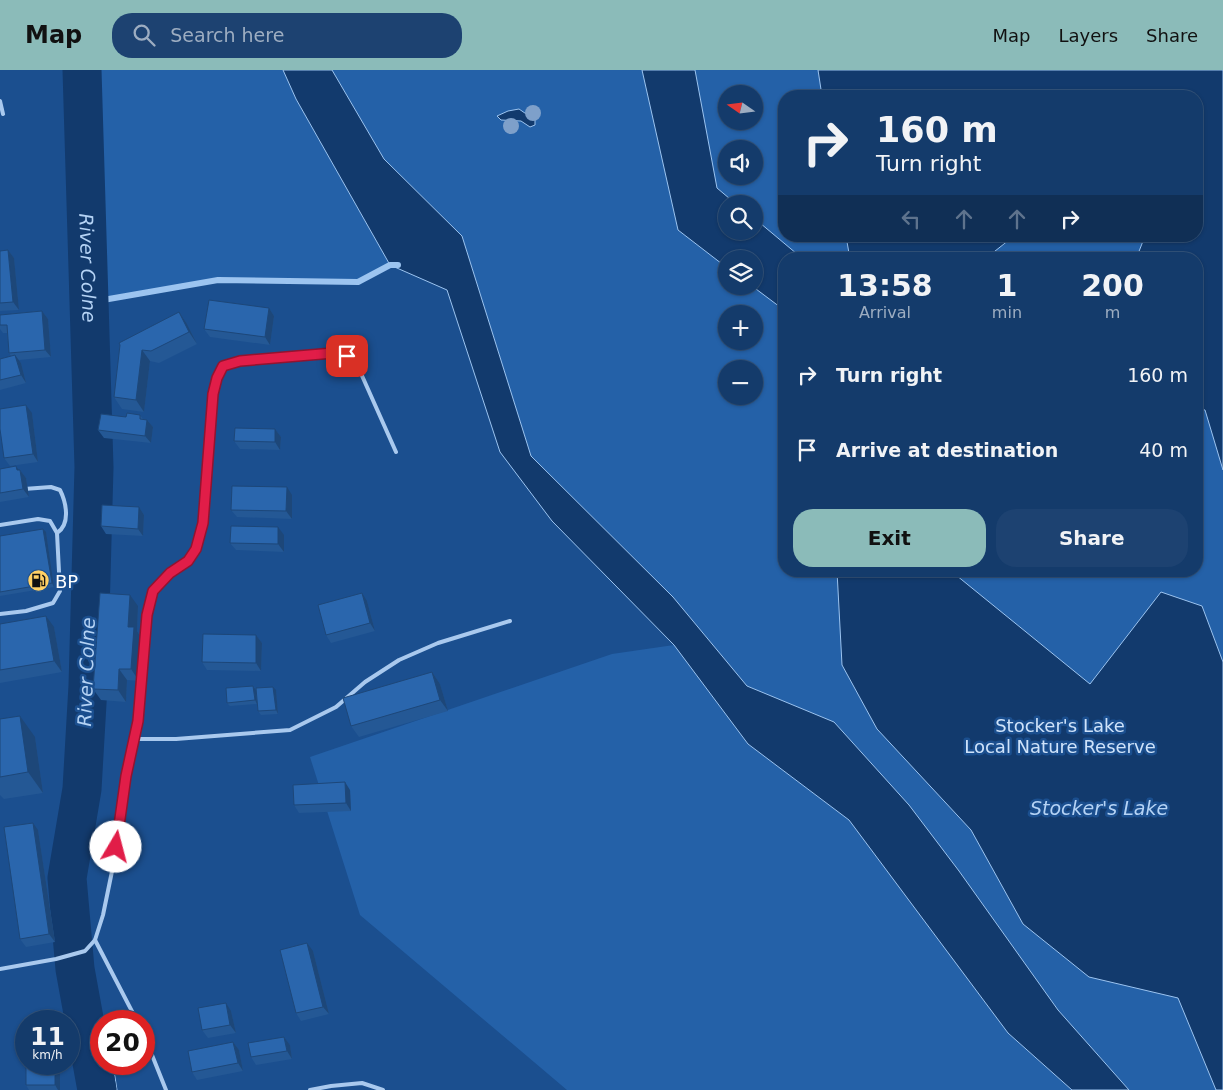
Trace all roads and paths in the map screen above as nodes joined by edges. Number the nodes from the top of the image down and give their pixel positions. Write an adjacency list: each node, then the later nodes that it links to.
1 (0, 101): 2 (lane)
2 (3, 114)
3 (396, 452): 9 (lane)
4 (18, 490): 6 (lane)
5 (0, 525): 6 (lane)
6 (57, 533): 7 (lane)
7 (0, 614)
8 (510, 621): 9 (lane)
9 (135, 739): 10 (lane)
10 (95, 940): 11 (lane); 12 (lane)
11 (0, 970)
12 (131, 1010)
13 (155, 1062): 14 (lane)
14 (166, 1090)
15 (310, 1090): 16 (lane)
16 (383, 1090)

